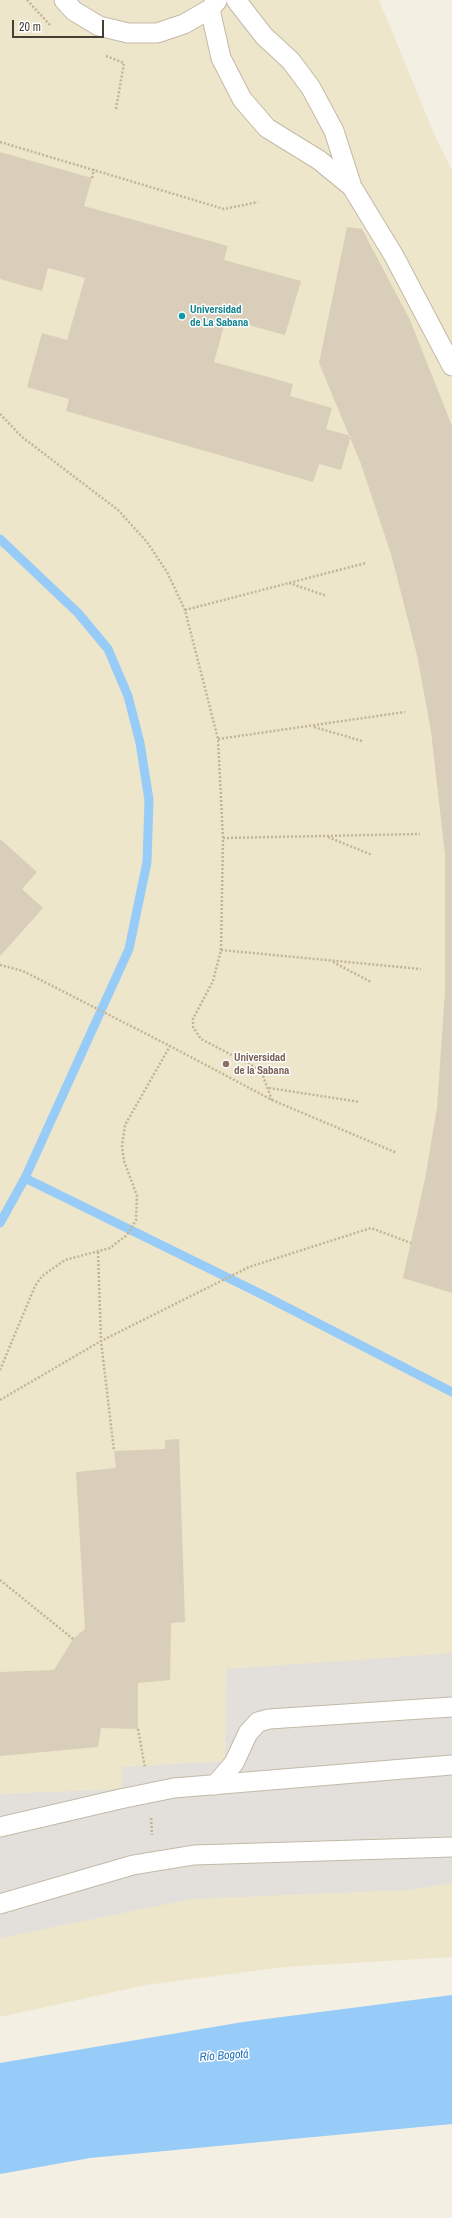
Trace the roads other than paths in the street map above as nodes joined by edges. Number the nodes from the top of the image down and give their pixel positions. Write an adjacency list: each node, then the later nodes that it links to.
1 (64, 0): 3 (lane)
2 (236, 0): 4 (lane)
3 (214, 5): 4 (lane)
4 (352, 187): 5 (lane)
5 (452, 366)
6 (452, 1707): 8 (lane)
7 (452, 1764): 8 (lane)
8 (215, 1785): 9 (lane)
9 (0, 1827)
10 (452, 1847): 11 (lane)
11 (0, 1904)

